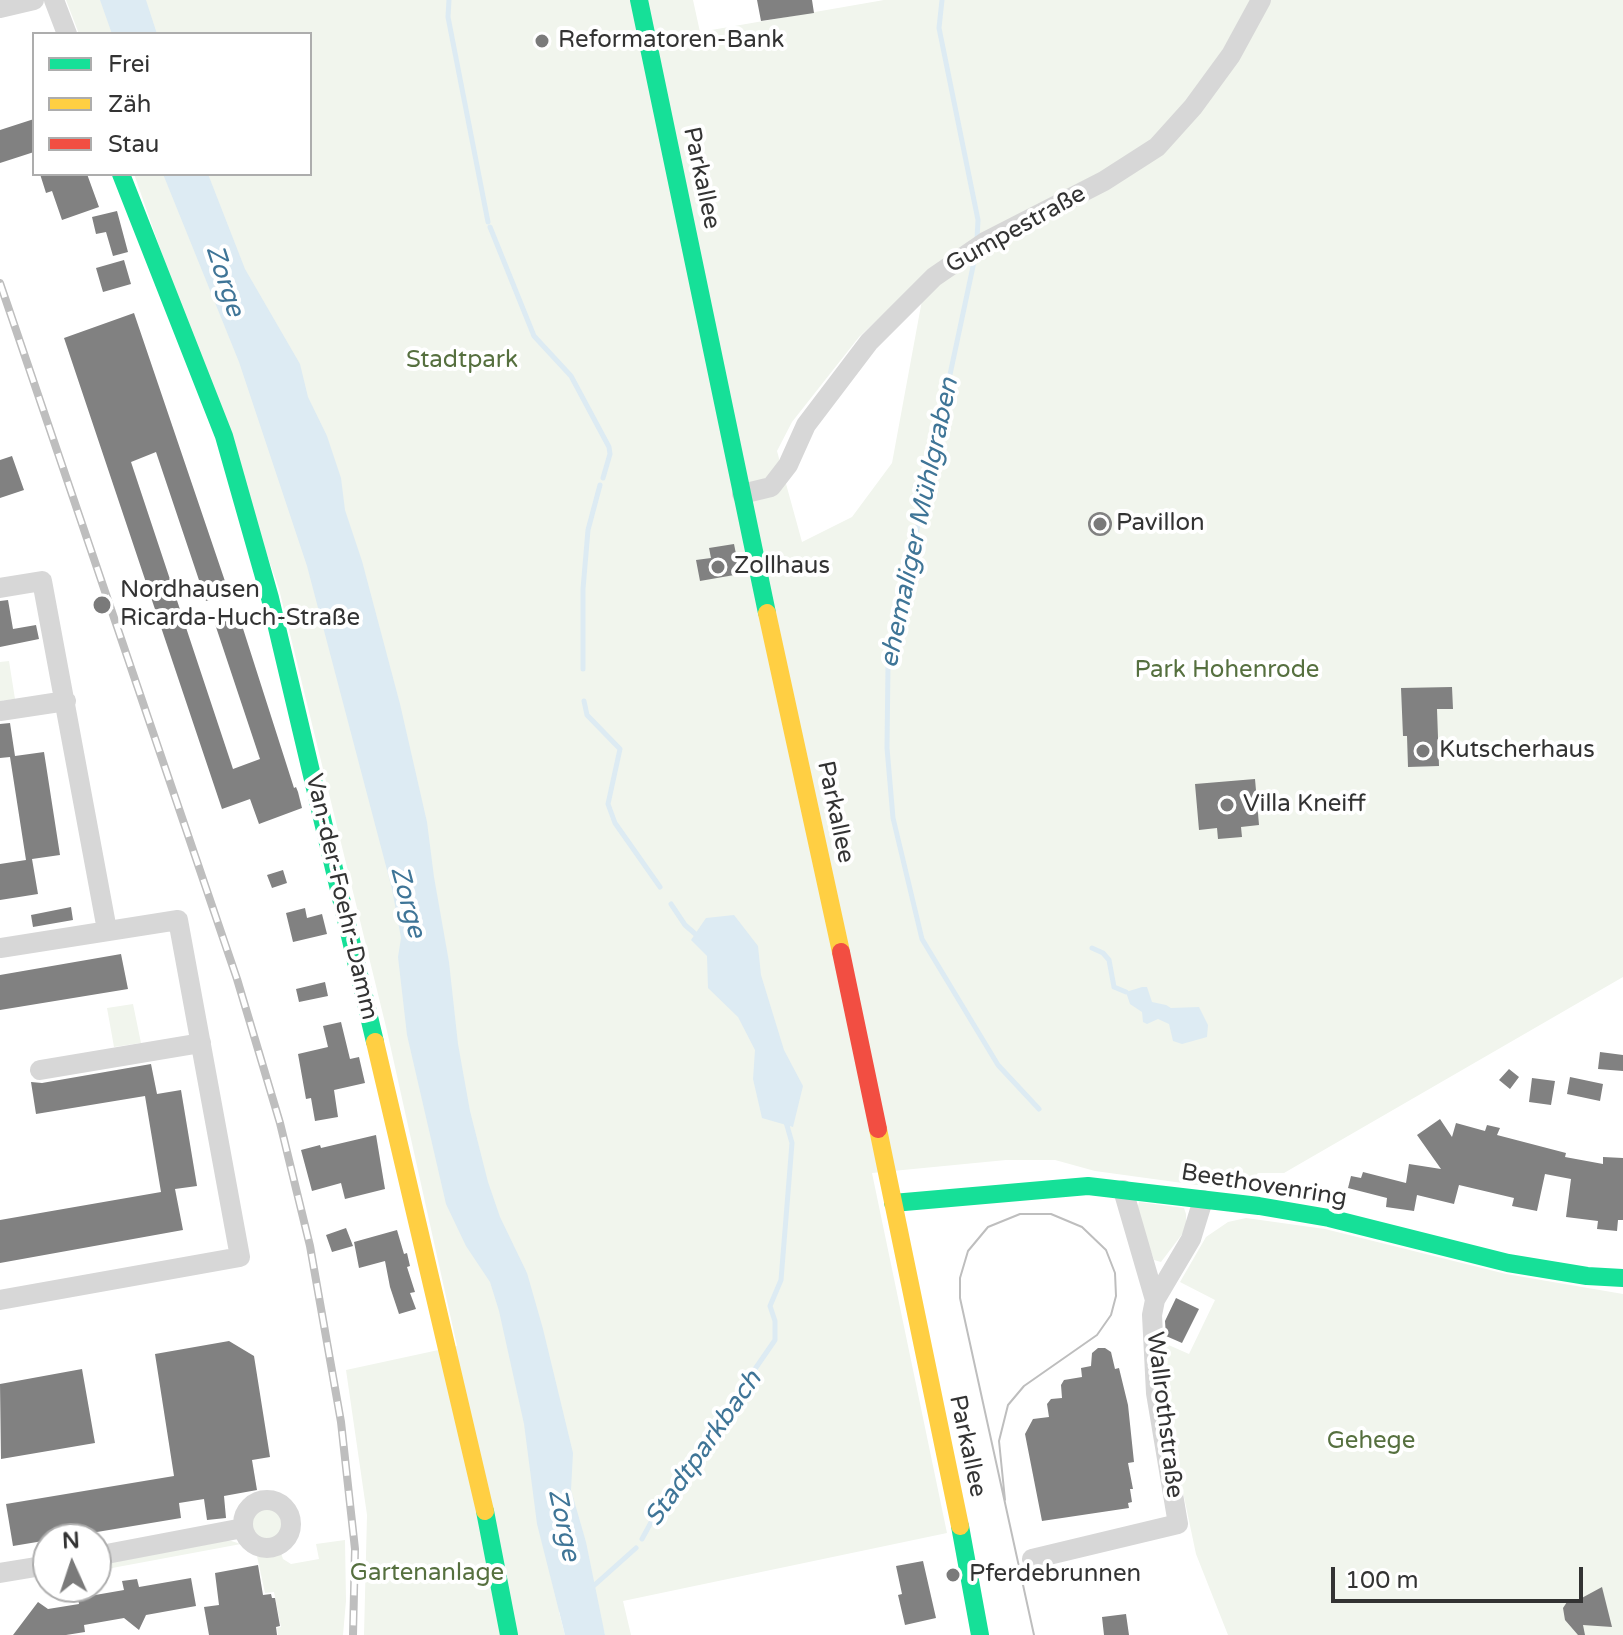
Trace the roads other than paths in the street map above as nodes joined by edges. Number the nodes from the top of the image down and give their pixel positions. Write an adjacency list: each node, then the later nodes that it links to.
1 (34, 0): 5 (street)
2 (54, 0): 6 (street)
3 (639, 0): 8 (street, Parkallee)
4 (1261, 0): 8 (street, Gumpestraße)
5 (0, 8)
6 (66, 32)
7 (122, 176): 27 (street, Van-der-Foehr-Damm)
8 (742, 494): 18 (street, Parkallee)
9 (0, 588): 10 (street)
10 (66, 701): 11 (street); 12 (street)
11 (0, 711)
12 (107, 930): 13 (street); 14 (street)
13 (0, 948)
14 (201, 1043): 15 (street); 20 (street)
15 (40, 1070)
16 (1123, 1190): 17 (street, Beethovenring); 18 (street, Beethovenring); 21 (street, Wallrothstraße)
17 (1203, 1200): 19 (street, Beethovenring); 21 (street, Wallrothstraße)
18 (893, 1203): 28 (street, Parkallee)
19 (1623, 1278)
20 (0, 1300)
21 (1155, 1300): 24 (street, Wallrothstraße)
22 (243, 1528): 23 (street)
23 (112, 1553)
24 (1032, 1559)
25 (32, 1568): 26 (street)
26 (0, 1573)
27 (509, 1635)
28 (980, 1635)

